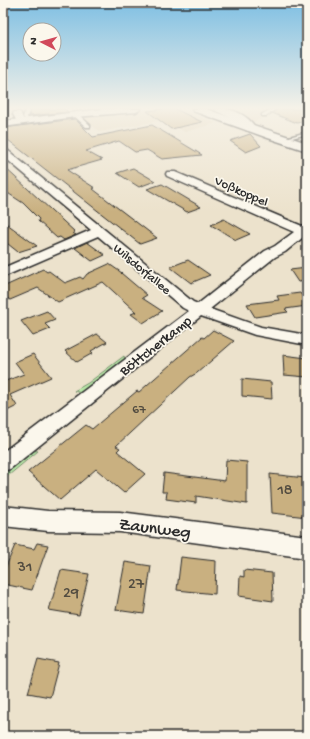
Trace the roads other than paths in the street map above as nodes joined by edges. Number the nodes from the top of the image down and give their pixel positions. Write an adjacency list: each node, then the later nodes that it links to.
1 (286, 143): 3 (main road)
2 (3, 151): 6 (street, Wilsdorfallee)
3 (307, 151)
4 (171, 174): 5 (street, Voßkoppel)
5 (304, 230): 8 (street, Böttcherkamp)
6 (99, 232): 7 (street); 8 (street, Wilsdorfallee)
7 (3, 273)
8 (200, 310): 9 (street, Wilsdorfallee); 10 (street, Böttcherkamp)
9 (307, 340)
10 (3, 463)
11 (3, 516): 12 (street, Zaunweg)
12 (307, 547)

